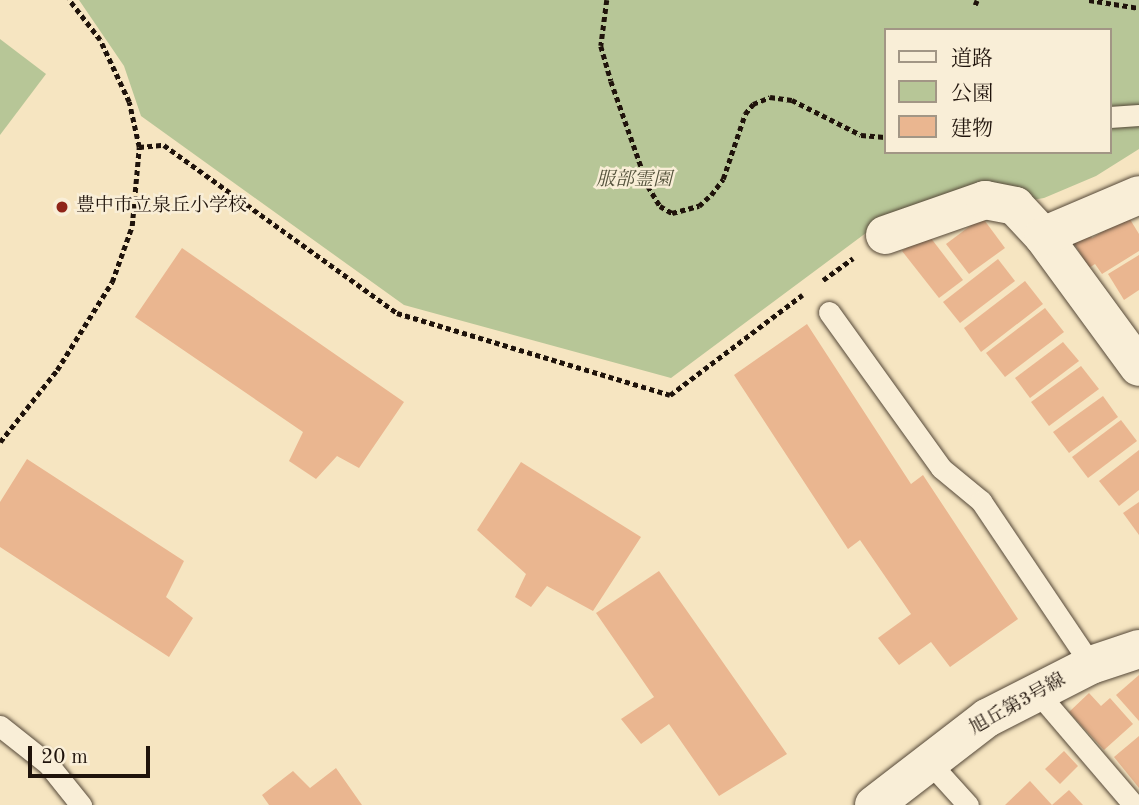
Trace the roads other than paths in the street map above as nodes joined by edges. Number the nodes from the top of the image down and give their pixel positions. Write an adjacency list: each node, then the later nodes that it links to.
1 (1139, 115): 2 (lane)
2 (1111, 117)
3 (1139, 195): 5 (street)
4 (885, 235): 5 (street)
5 (1043, 236): 7 (street)
6 (829, 312): 9 (lane)
7 (1139, 367)
8 (1139, 649): 9 (street, 旭丘第3号線)
9 (1091, 665): 10 (street, 旭丘第3号線)
10 (1037, 692): 12 (street, 旭丘第3号線); 16 (lane)
11 (0, 726): 13 (lane)
12 (929, 762): 14 (street, 旭丘第3号線); 15 (lane)
13 (81, 805)
14 (874, 805)
15 (968, 805)
16 (1134, 805)

